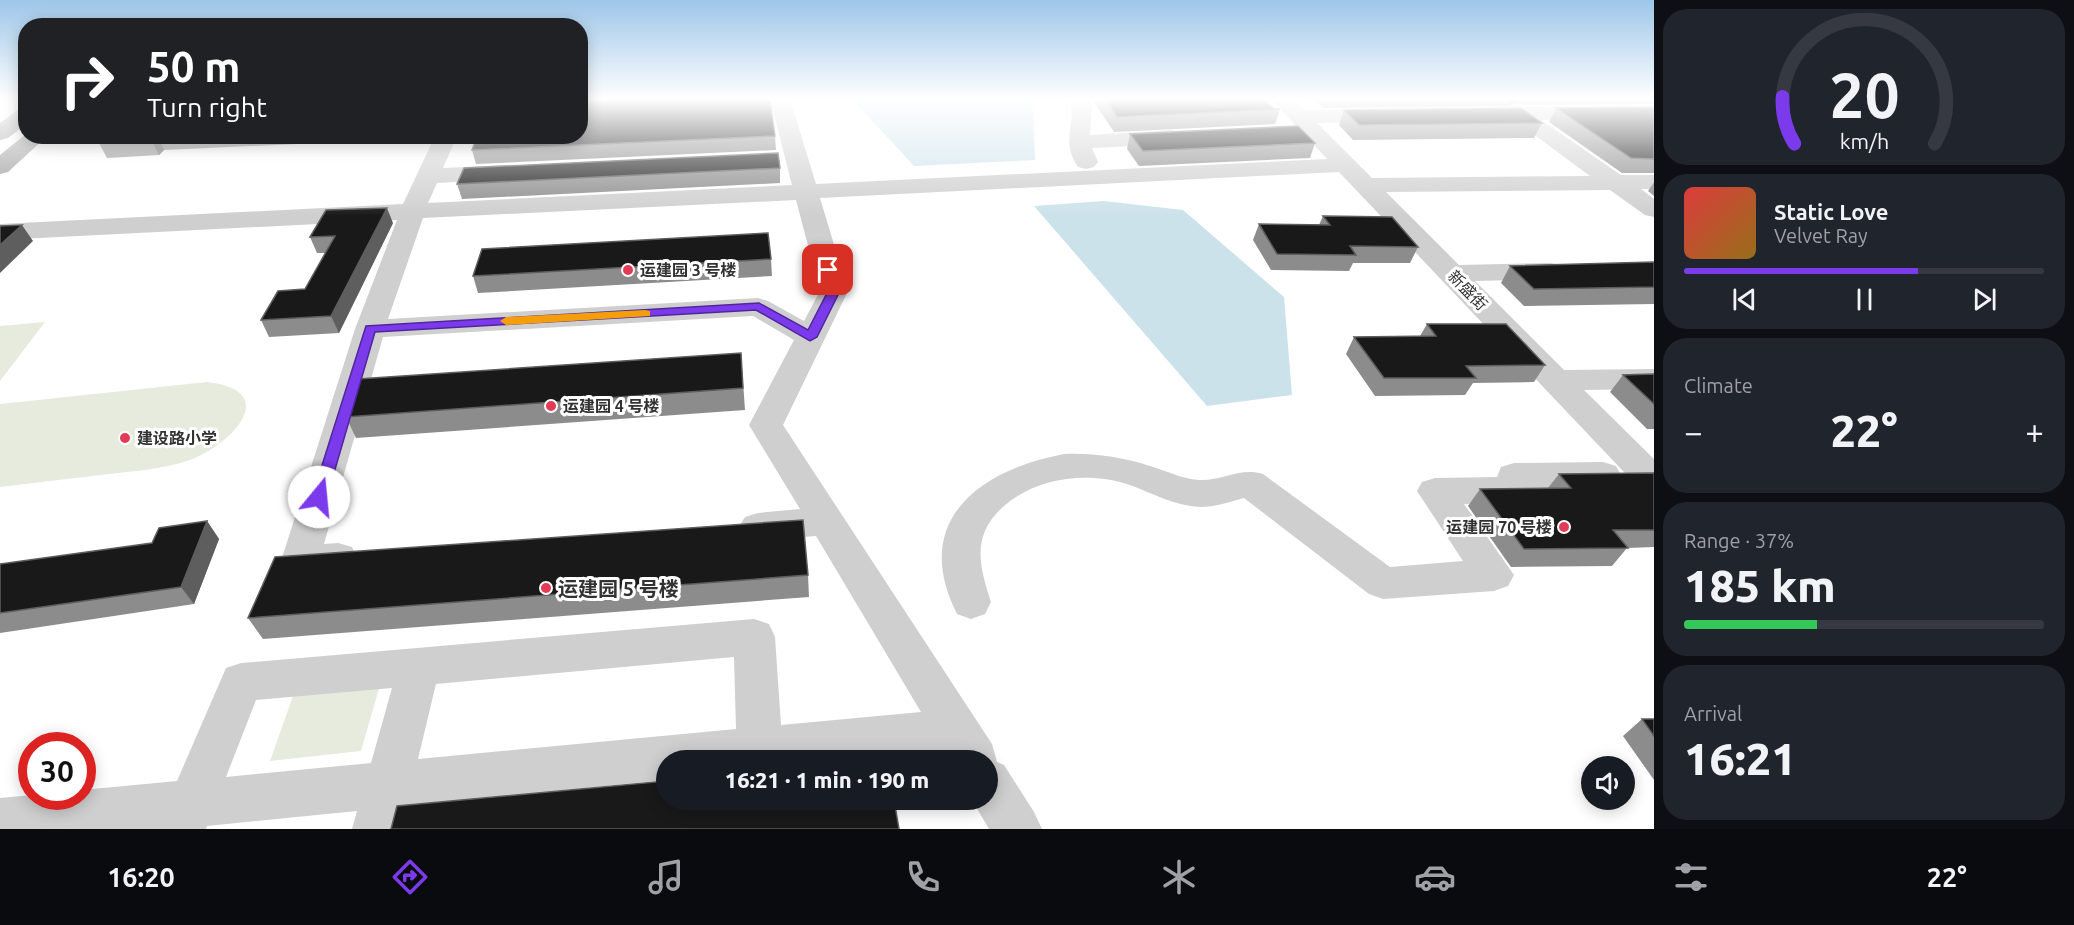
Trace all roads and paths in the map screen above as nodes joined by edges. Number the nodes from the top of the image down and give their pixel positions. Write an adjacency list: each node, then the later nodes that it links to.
1 (786, 138): 11 (street)
2 (1078, 138): 6 (street)
3 (1156, 138): 6 (street)
4 (1315, 138): 9 (street, 新盛街)
5 (1552, 138): 15 (street)
6 (1078, 141): 14 (street)
7 (27, 144): 10 (highway)
8 (442, 144): 13 (street)
9 (1345, 165): 14 (street); 17 (street, 新盛街)
10 (0, 167)
11 (791, 169): 14 (street); 18 (street); 24 (street)
12 (523, 171): 13 (street)
13 (428, 176): 18 (street)
14 (1091, 176)
15 (1615, 182): 16 (street); 17 (street); 19 (street)
16 (1654, 182)
17 (1365, 185): 22 (street, 新盛街)
18 (413, 210): 20 (street); 23 (street)
19 (1654, 210)
20 (0, 232)
21 (1570, 270): 22 (street)
22 (1451, 273): 26 (street, 新盛街)
23 (370, 329): 24 (street); 30 (street)
24 (810, 337): 28 (street)
25 (1654, 379): 26 (street)
26 (1556, 380): 27 (street, 新盛街)
27 (1646, 465): 31 (street)
28 (826, 521): 29 (street); 33 (street)
29 (731, 528)
30 (372, 555)
31 (971, 602)
32 (419, 666): 34 (street); 36 (street); 37 (street)
33 (965, 745): 34 (street)
34 (760, 749): 36 (street)
35 (998, 799): 39 (street)
36 (382, 808): 37 (street)
37 (186, 817): 38 (street)
38 (0, 822)
39 (1017, 829)

